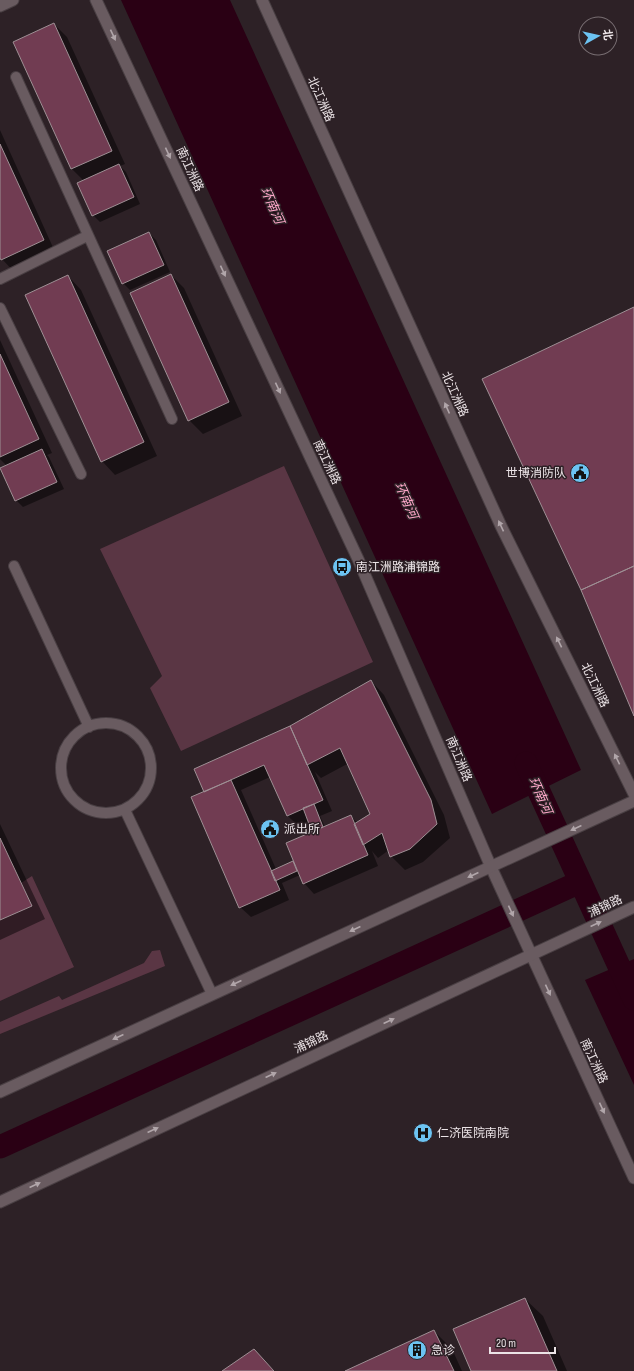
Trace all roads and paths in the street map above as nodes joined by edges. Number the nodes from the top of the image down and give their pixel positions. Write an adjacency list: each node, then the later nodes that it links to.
1 (14, 0): 4 (street)
2 (96, 0): 16 (street, 南江洲路, one-way to 16)
3 (262, 0): 13 (street, 北江洲路, one-way to 3)
4 (0, 6)
5 (16, 77): 6 (lane)
6 (87, 236): 7 (lane); 9 (lane)
7 (0, 279)
8 (0, 308): 10 (lane)
9 (172, 419)
10 (81, 474)
11 (14, 566): 12 (lane)
12 (89, 727): 15 (lane); 15 (lane)
13 (634, 794)
14 (634, 801): 16 (street, one-way to 16)
15 (125, 810): 19 (lane)
16 (491, 867): 18 (street, 南江洲路, one-way to 18); 19 (street, one-way to 19)
17 (634, 907): 18 (street, 浦锦路, one-way to 17)
18 (531, 954): 21 (street, 南江洲路, one-way to 21); 22 (street, 浦锦路, one-way to 18)
19 (212, 994): 20 (street, one-way to 20)
20 (0, 1092)
21 (634, 1178)
22 (0, 1202)

